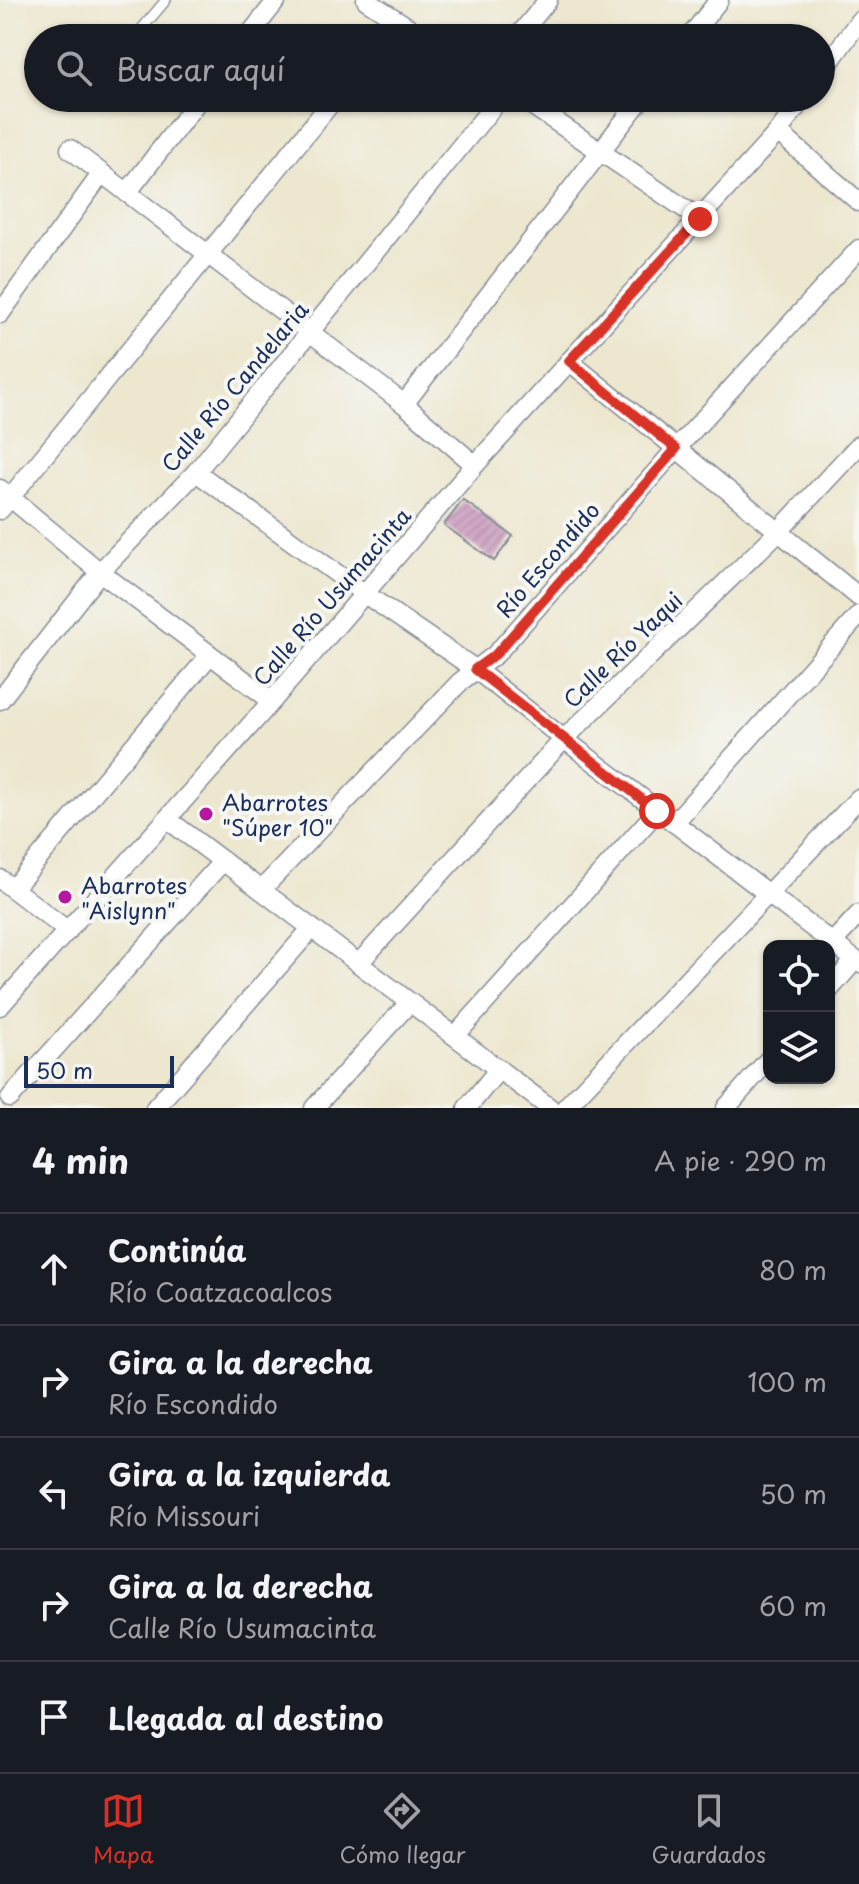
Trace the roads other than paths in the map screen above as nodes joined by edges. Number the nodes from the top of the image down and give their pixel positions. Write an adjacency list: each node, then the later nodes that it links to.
1 (166, 0): 8 (lane)
2 (277, 0): 9 (street)
3 (366, 0): 6 (street)
4 (548, 0): 12 (street)
5 (719, 0): 13 (street)
6 (397, 21): 10 (street); 11 (street)
7 (859, 21): 14 (street)
8 (146, 24)
9 (258, 24)
10 (395, 24)
11 (402, 24)
12 (528, 24)
13 (700, 24)
14 (835, 54)
15 (189, 112): 25 (street)
16 (324, 112): 29 (street)
17 (489, 112): 31 (street, Calle Río Candelaria)
18 (542, 112): 23 (street)
19 (631, 112): 23 (street)
20 (793, 112): 21 (street, Calle Río Usumacinta)
21 (778, 132): 26 (street); 27 (street, Calle Río Usumacinta)
22 (70, 149): 24 (street)
23 (600, 150): 27 (street); 33 (street)
24 (102, 173): 25 (street); 30 (street)
25 (127, 193): 29 (street)
26 (859, 202)
27 (700, 219): 32 (street, Calle Río Usumacinta)
28 (859, 249): 35 (street, Río Escondido)
29 (208, 256): 31 (street); 38 (street)
30 (0, 314)
31 (309, 332): 33 (street); 37 (street, Calle Río Candelaria)
32 (569, 361): 35 (street); 36 (street, Calle Río Usumacinta)
33 (404, 404): 36 (street)
34 (859, 445): 39 (street, Calle Río Yaqui)
35 (676, 449): 39 (street); 45 (street, Río Escondido)
36 (475, 465): 41 (street, Calle Río Usumacinta)
37 (196, 472): 40 (street, Calle Río Candelaria); 41 (street)
38 (4, 499): 40 (street)
39 (778, 532): 42 (street); 48 (street, Calle Río Yaqui)
40 (100, 572): 44 (street); 46 (street, Calle Río Candelaria)
41 (365, 594): 45 (street); 47 (street, Calle Río Usumacinta)
42 (859, 597)
43 (859, 615): 52 (street)
44 (209, 656): 47 (street); 54 (street)
45 (475, 669): 48 (street); 55 (street, Río Escondido)
46 (0, 700)
47 (272, 701): 51 (street, Calle Río Usumacinta)
48 (564, 739): 50 (street); 64 (street, Calle Río Yaqui)
49 (859, 798): 56 (street)
50 (657, 811): 52 (street); 68 (street)
51 (167, 819): 53 (street); 59 (street, Calle Río Usumacinta)
52 (674, 823): 56 (street)
53 (223, 861): 55 (street); 71 (street)
54 (7, 884): 59 (street)
55 (261, 890): 58 (street)
56 (769, 895): 60 (street); 76 (street)
57 (859, 914): 61 (street)
58 (312, 928): 64 (street); 72 (street)
59 (68, 931): 67 (street, Calle Río Usumacinta)
60 (830, 940)
61 (835, 940)
62 (835, 944): 63 (street)
63 (857, 962): 65 (street)
64 (359, 963): 66 (street)
65 (835, 984)
66 (410, 1002): 68 (street); 73 (street)
67 (0, 1006)
68 (455, 1036): 70 (street)
69 (763, 1066): 77 (street)
70 (499, 1069): 74 (street); 75 (street)
71 (11, 1099)
72 (155, 1108)
73 (314, 1108)
74 (467, 1108)
75 (550, 1108)
76 (565, 1108)
77 (726, 1108)

